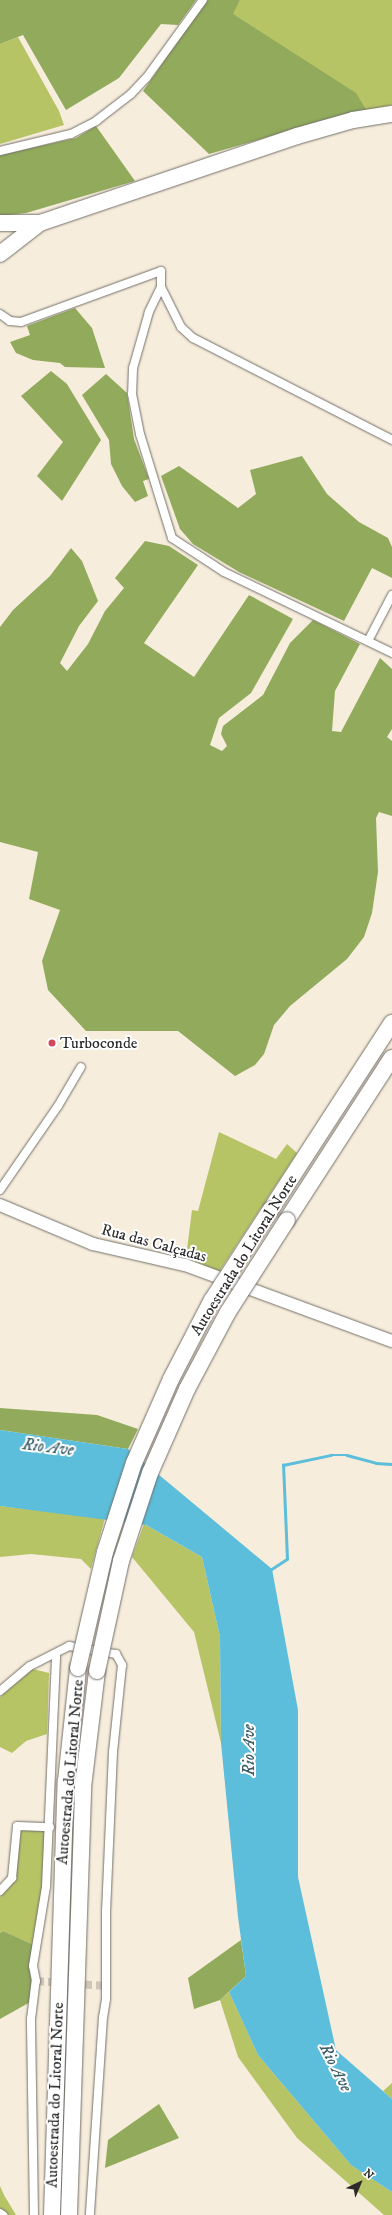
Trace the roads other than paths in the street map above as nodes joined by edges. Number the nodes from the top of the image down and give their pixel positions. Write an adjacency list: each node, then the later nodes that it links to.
1 (202, 0): 3 (street)
2 (392, 114): 5 (highway)
3 (0, 151)
4 (0, 223): 5 (highway)
5 (40, 223): 6 (highway)
6 (0, 254)
7 (161, 287): 8 (street); 9 (street); 11 (street)
8 (0, 314)
9 (392, 440)
10 (392, 595): 11 (street)
11 (368, 641): 12 (street)
12 (392, 653)
13 (392, 1023): 26 (highway, Autoestrada do Litoral Norte, bridge)
14 (392, 1058): 27 (highway, Autoestrada do Litoral Norte, bridge)
15 (81, 1067): 16 (street)
16 (0, 1190)
17 (0, 1205): 18 (main road, Rua das Calçadas)
18 (392, 1341)
19 (56, 1654): 20 (street); 21 (street); 28 (street)
20 (0, 1691)
21 (50, 1827): 22 (street); 25 (street)
22 (0, 1891)
23 (0, 2213): 24 (street)
24 (3, 2215)
25 (34, 2215)
26 (52, 2215)
27 (69, 2215)
28 (90, 2215)

